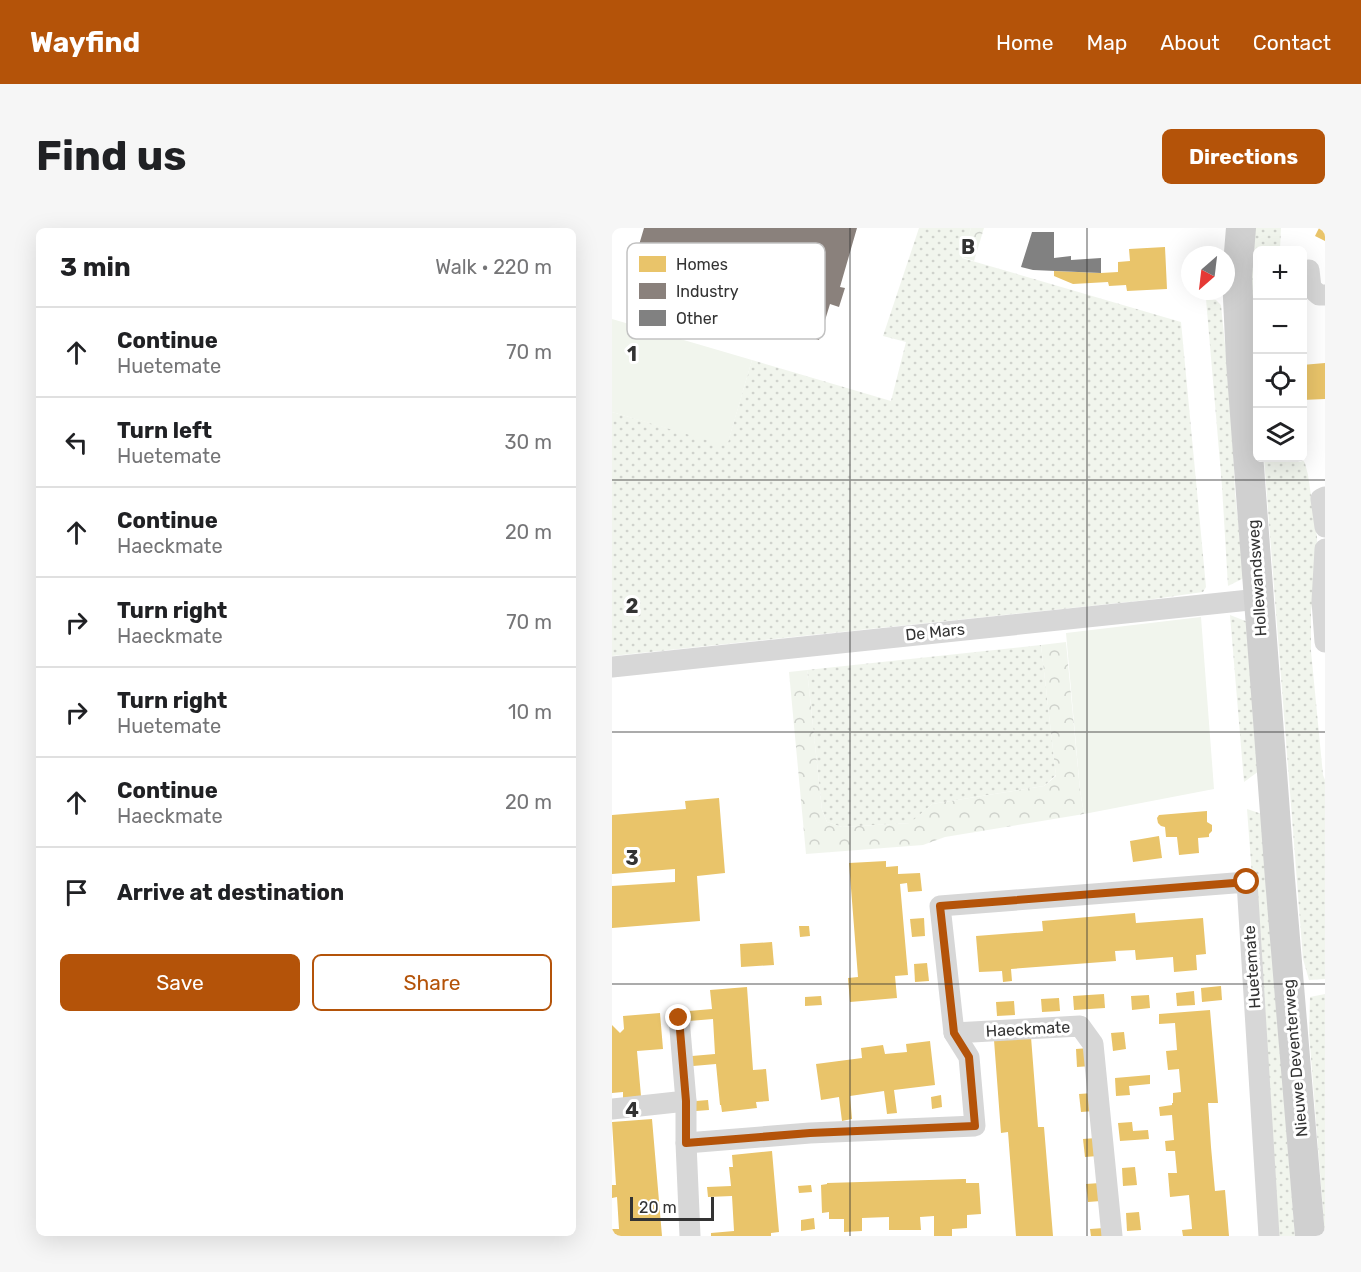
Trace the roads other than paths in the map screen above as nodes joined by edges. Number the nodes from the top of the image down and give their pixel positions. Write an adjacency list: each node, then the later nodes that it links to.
1 (1223, 228): 4 (main road, Hollewandsweg)
2 (1241, 228): 4 (main road, Hollewandsweg)
3 (1309, 270): 5 (street)
4 (1237, 277): 9 (main road, Hollewandsweg)
5 (1325, 295)
6 (1325, 497): 7 (street)
7 (1325, 527)
8 (1325, 549): 10 (street)
9 (1258, 599): 11 (street, De Mars); 12 (main road, Hollewandsweg)
10 (1325, 642)
11 (612, 667)
12 (1280, 879): 21 (main road, Nieuwe Deventerweg)
13 (679, 1018): 15 (street)
14 (954, 1033): 17 (street, Haeckmate); 19 (street, Haeckmate); 20 (street, Huetemate)
15 (686, 1101): 16 (street); 17 (street)
16 (612, 1109)
17 (686, 1143): 18 (street)
18 (690, 1236)
19 (1112, 1236)
20 (1269, 1236)
21 (1310, 1236)

